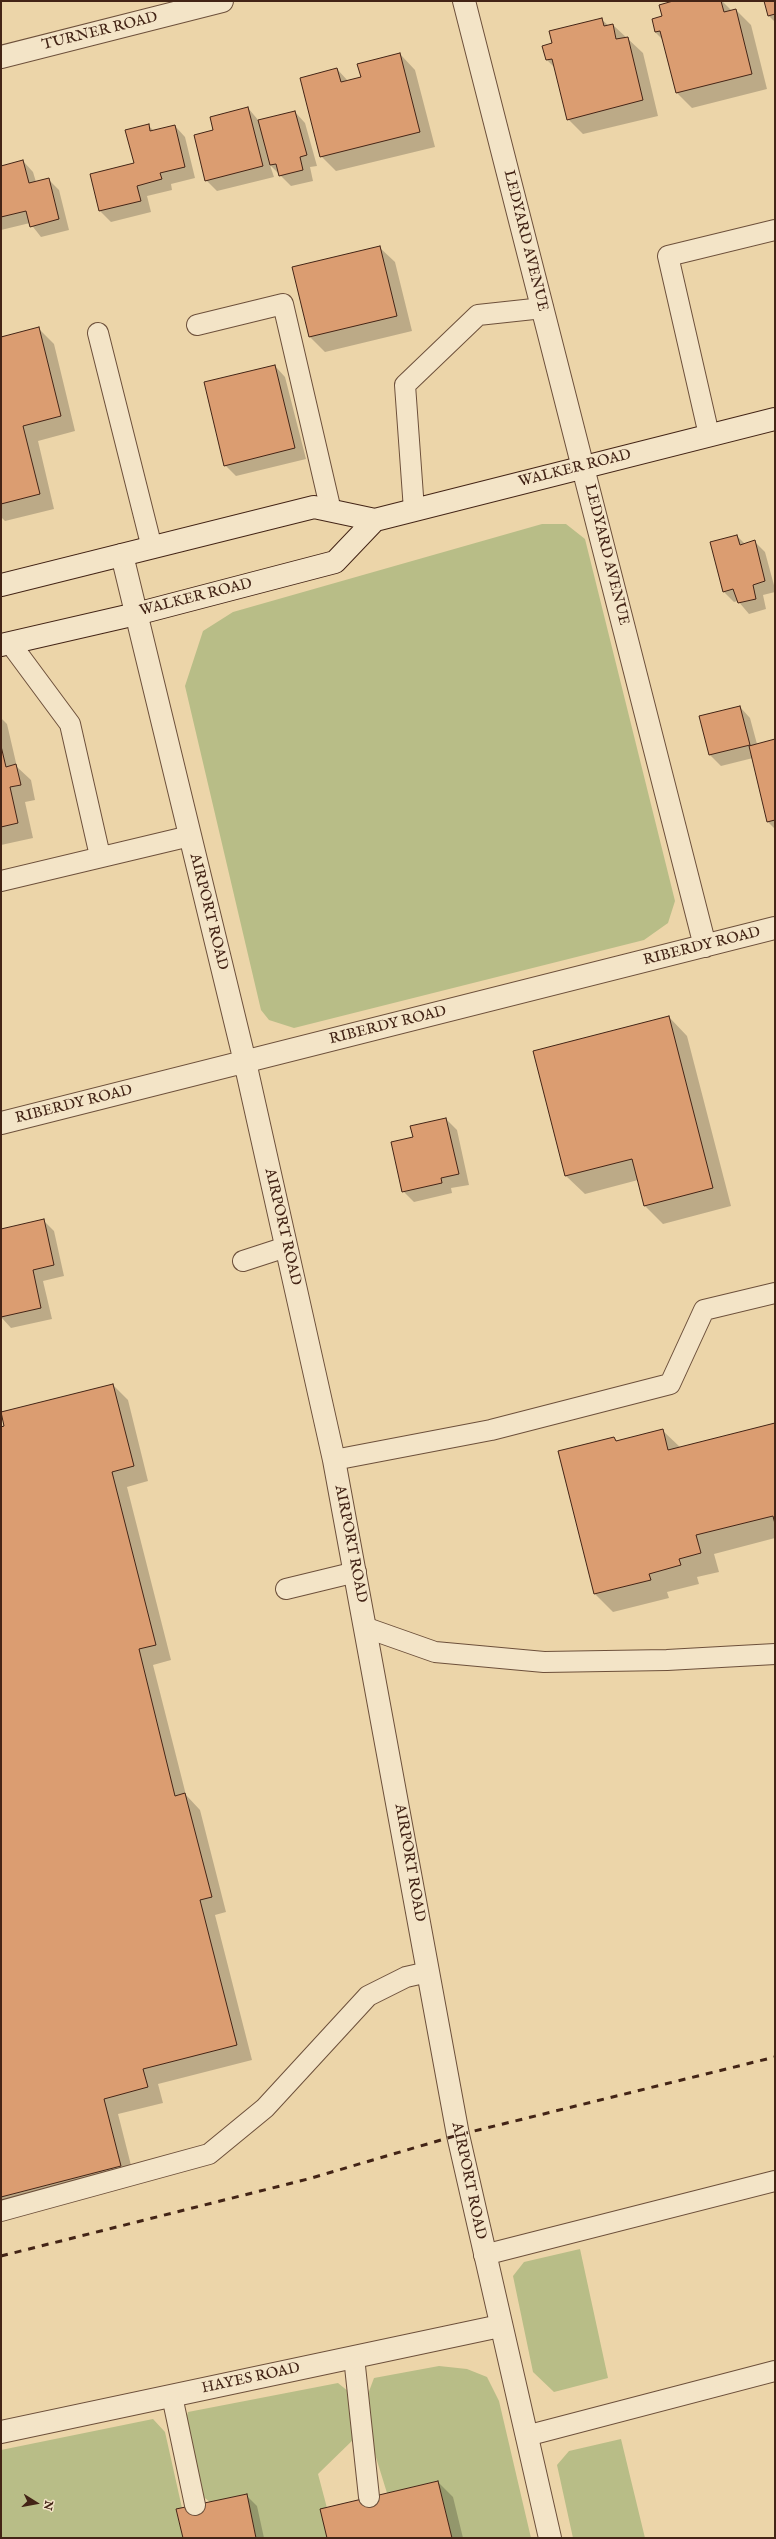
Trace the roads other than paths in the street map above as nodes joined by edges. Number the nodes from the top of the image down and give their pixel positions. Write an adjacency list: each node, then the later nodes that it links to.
1 (222, 1): 3 (street, TURNER ROAD)
2 (464, 1): 5 (street, LEDYARD AVENUE)
3 (1, 57)
4 (775, 230): 9 (lane)
5 (543, 308): 10 (street, LEDYARD AVENUE); 11 (lane)
6 (197, 325): 12 (lane)
7 (98, 333): 14 (lane)
8 (775, 419): 9 (street, WALKER ROAD)
9 (709, 435): 10 (street, WALKER ROAD)
10 (583, 466): 11 (street, WALKER ROAD); 23 (street, LEDYARD AVENUE)
11 (414, 510): 13 (street, WALKER ROAD)
12 (331, 511): 13 (street, WALKER ROAD); 14 (street, WALKER ROAD)
13 (375, 520): 17 (street, WALKER ROAD)
14 (152, 548): 15 (street, WALKER ROAD)
15 (122, 556): 16 (street, WALKER ROAD); 17 (street, AIRPORT ROAD)
16 (1, 585)
17 (136, 614): 18 (street, WALKER ROAD); 19 (street, AIRPORT ROAD)
18 (6, 644): 20 (lane)
19 (190, 836): 20 (lane); 24 (street, AIRPORT ROAD)
20 (100, 856): 21 (lane)
21 (1, 881)
22 (775, 928): 23 (street, RIBERDY ROAD)
23 (705, 946): 24 (street, RIBERDY ROAD)
24 (245, 1062): 25 (street, RIBERDY ROAD); 26 (street, AIRPORT ROAD)
25 (1, 1123)
26 (286, 1247): 27 (lane); 29 (street, AIRPORT ROAD)
27 (243, 1261)
28 (775, 1293): 29 (lane)
29 (334, 1460): 30 (street, AIRPORT ROAD)
30 (356, 1572): 31 (lane); 32 (street, AIRPORT ROAD)
31 (286, 1589)
32 (367, 1628): 33 (lane); 34 (street, AIRPORT ROAD)
33 (775, 1654)
34 (428, 1972): 36 (lane); 37 (street, AIRPORT ROAD)
35 (775, 2181): 37 (lane)
36 (1, 2211)
37 (484, 2255): 38 (street, AIRPORT ROAD)
38 (500, 2326): 39 (street, HAYES ROAD); 43 (street, AIRPORT ROAD)
39 (354, 2357): 41 (street, HAYES ROAD); 44 (lane)
40 (775, 2371): 43 (lane)
41 (172, 2396): 42 (street, HAYES ROAD); 45 (lane)
42 (1, 2432)
43 (526, 2436): 46 (street, AIRPORT ROAD)
44 (369, 2497)
45 (195, 2505)
46 (550, 2538)

